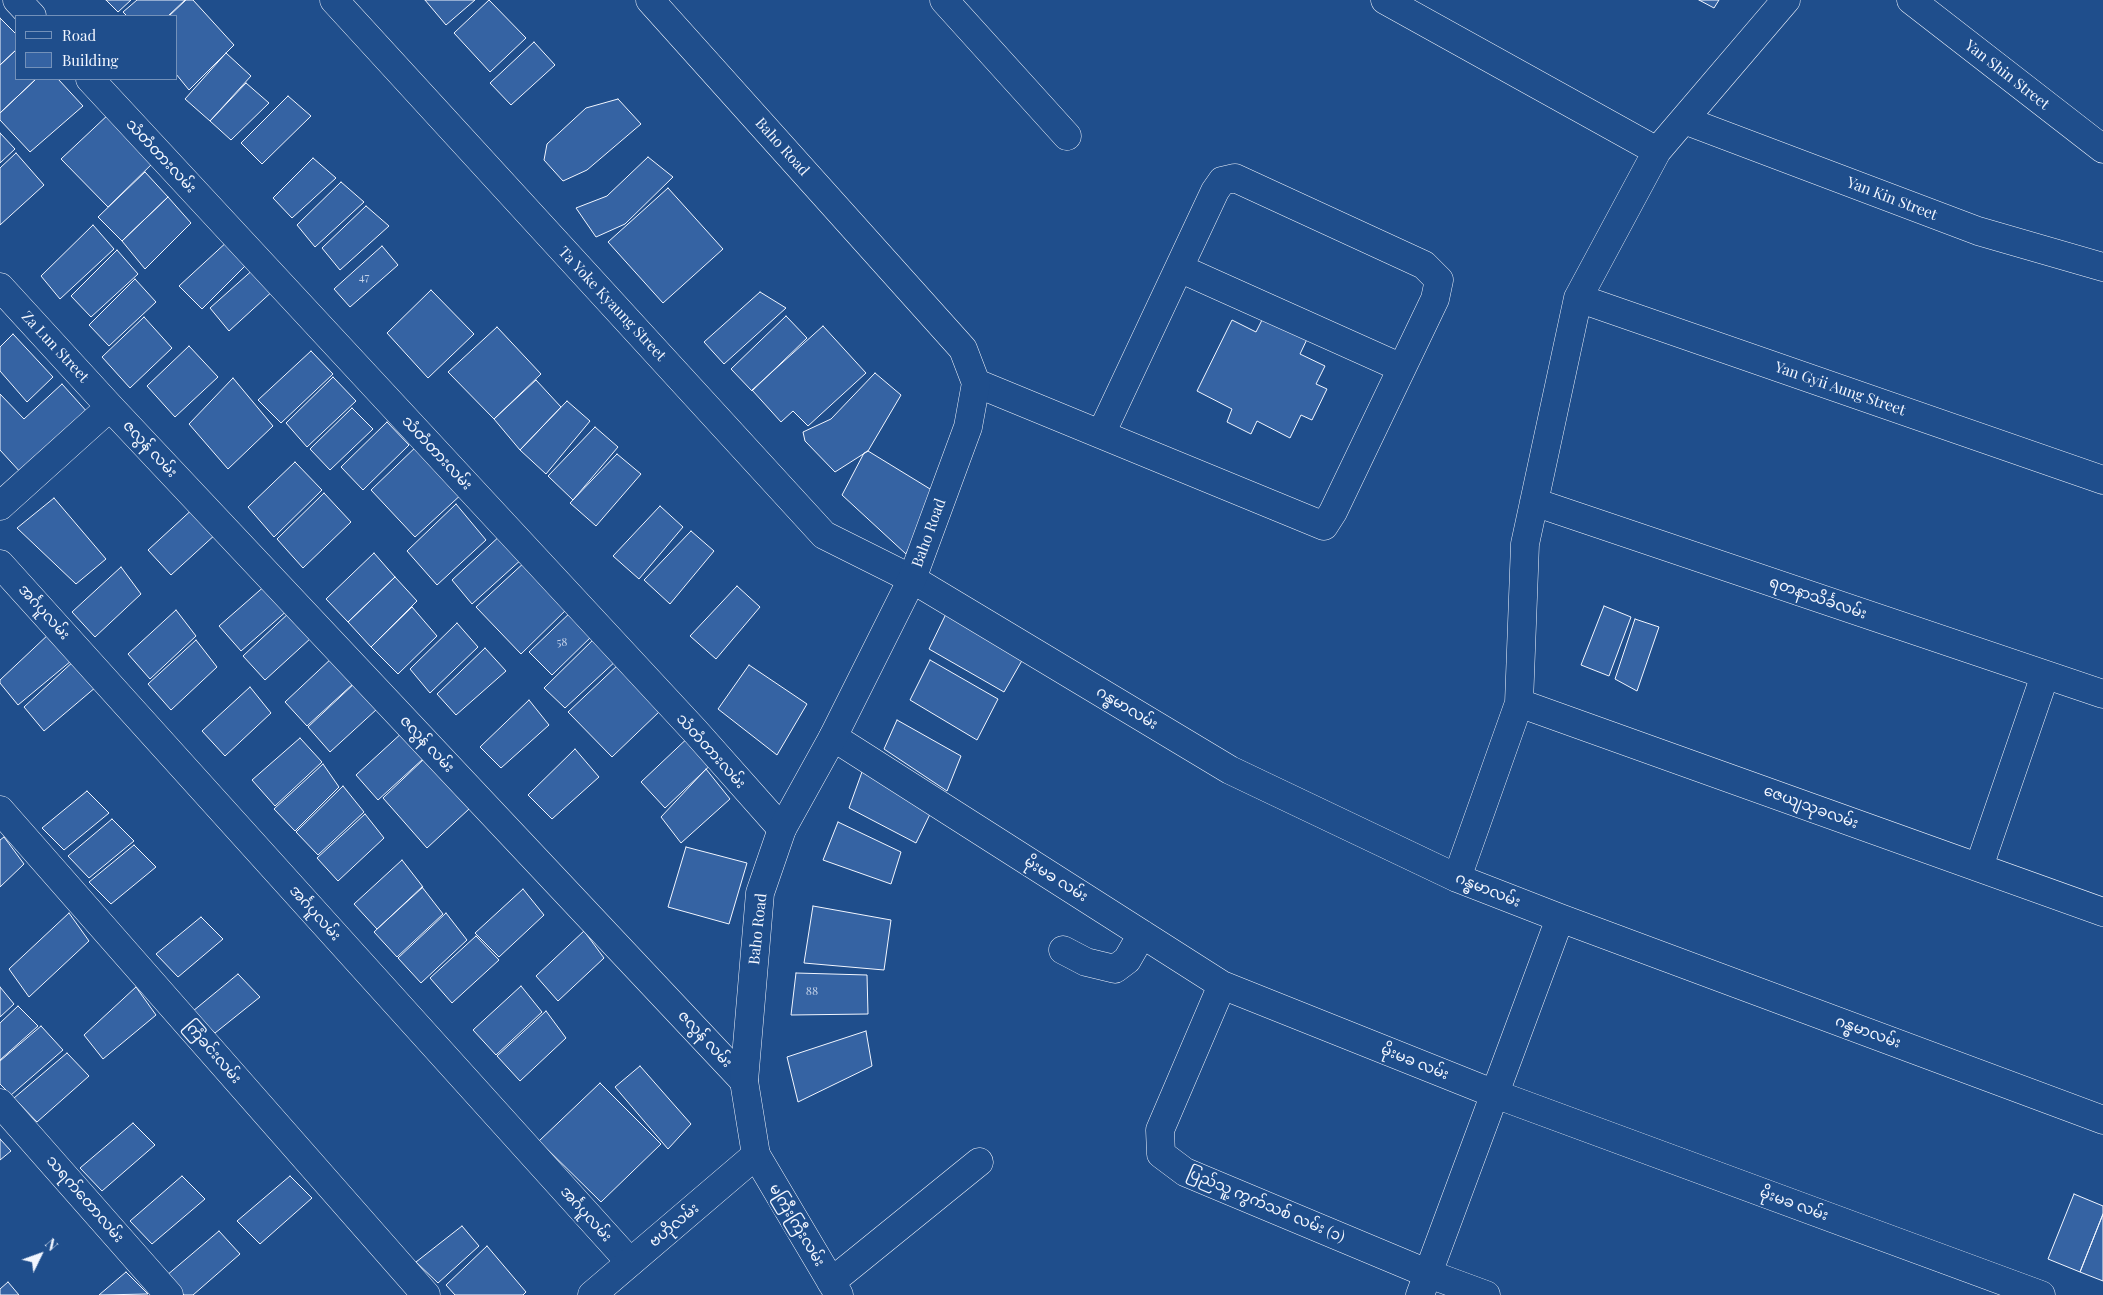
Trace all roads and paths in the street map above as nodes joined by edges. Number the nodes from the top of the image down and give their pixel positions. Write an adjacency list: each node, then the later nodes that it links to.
1 (17, 0): 8 (street)
2 (334, 0): 26 (street, Ta Yoke Kyaung Street)
3 (650, 0): 19 (street, Baho Road)
4 (944, 0): 11 (street)
5 (1385, 0): 13 (street)
6 (1786, 0): 10 (street)
7 (1911, 0): 12 (street, Yan Shin Street)
8 (31, 15)
9 (91, 80): 32 (street, သံတံတားလမ်း)
10 (1684, 120): 13 (street); 14 (street, Yan Kin Street)
11 (1067, 136)
12 (2103, 149)
13 (1657, 151): 17 (street)
14 (2103, 267)
15 (1179, 268): 18 (street); 18 (street); 21 (street)
16 (0, 287): 20 (street, Za Lun Street)
17 (1578, 298): 22 (street, Yan Gyii Aung Street); 23 (street)
18 (1402, 368): 21 (street)
19 (976, 383): 21 (street); 26 (street, Baho Road)
20 (110, 407): 24 (street); 40 (street, ဇလွန် လမ်း)
21 (1101, 434)
22 (2103, 480)
23 (1534, 502): 27 (street, ရတနာသိင်္ခလမ်း); 29 (street)
24 (0, 506)
25 (0, 564): 46 (street, အင်္ဂပူလမ်း)
26 (912, 579): 30 (street, Baho Road); 34 (street, ဂန္ဓမာလမ်း)
27 (2045, 675): 28 (street, ရတနာသိင်္ခလမ်း); 33 (street)
28 (2103, 694)
29 (1519, 703): 33 (street, ဇေယျသုခလမ်း); 34 (street)
30 (833, 738): 32 (street, Baho Road); 37 (street, မိုးမခ လမ်း)
31 (0, 810): 50 (street, ကြံခင်းလမ်း)
32 (782, 829): 40 (street, Baho Road)
33 (1979, 867): 35 (street, ဇေယျသုခလမ်း)
34 (1457, 878): 36 (street, ဂန္ဓမာလမ်း)
35 (2103, 912)
36 (1560, 918): 41 (street); 43 (street, ဂန္ဓမာလမ်း)
37 (1142, 934): 38 (street); 39 (street, မိုးမခ လမ်း)
38 (1064, 950)
39 (1222, 985): 41 (street, မိုးမခ လမ်း); 47 (street, ပြည်သူ့ ကွက်သစ် လမ်း (၁))
40 (744, 1081): 44 (street, Baho Road)
41 (1495, 1094): 47 (street); 53 (street, မိုးမခ လမ်း)
42 (0, 1103): 49 (street, သရက်တောလမ်း)
43 (2103, 1120)
44 (756, 1156): 46 (street, ဗဟိုလမ်း); 48 (street, မကြီးကြီးလမ်း)
45 (978, 1162): 48 (street)
46 (630, 1262): 51 (street, ဗဟိုလမ်း)
47 (1425, 1284): 52 (street, ပြည်သူ့ ကွက်သစ် လမ်း (၁))
48 (835, 1289)
49 (169, 1295)
50 (426, 1295)
51 (592, 1295)
52 (1486, 1295)
53 (2041, 1295)

